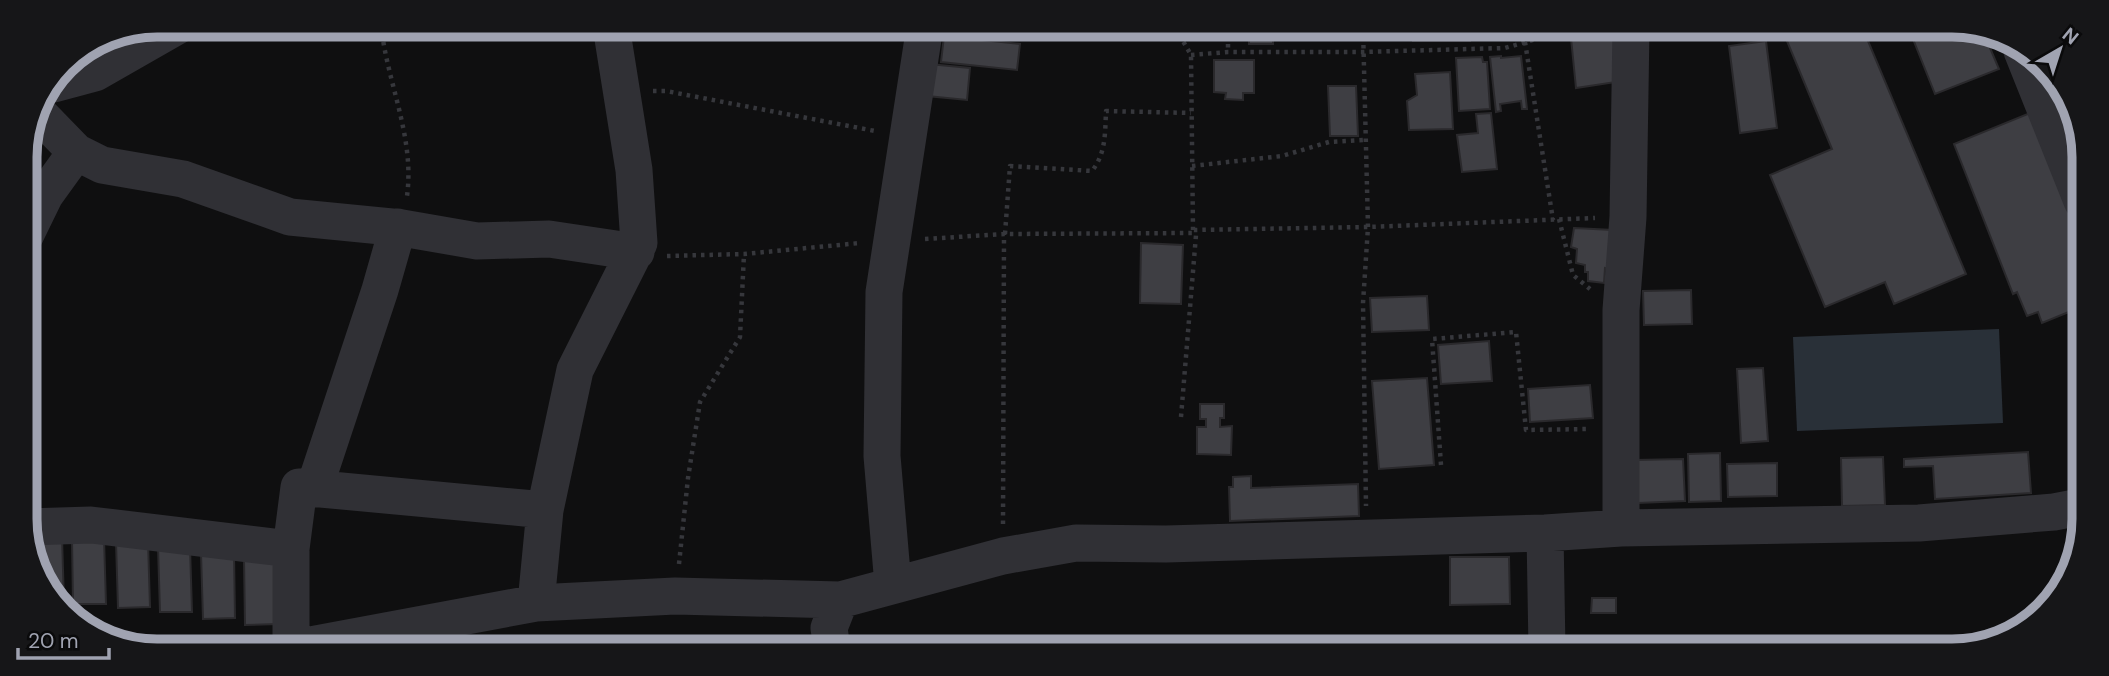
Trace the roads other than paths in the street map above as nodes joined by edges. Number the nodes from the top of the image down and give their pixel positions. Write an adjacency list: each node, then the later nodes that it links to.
1 (157, 37): 6 (street)
2 (613, 37): 12 (street)
3 (924, 37): 20 (street)
4 (1631, 37): 17 (street)
5 (2027, 64): 9 (street)
6 (65, 81)
7 (44, 119): 8 (street)
8 (76, 152): 10 (street); 11 (street)
9 (2072, 176)
10 (37, 210)
11 (400, 228): 12 (street); 13 (street)
12 (636, 252): 15 (street)
13 (314, 489): 15 (street); 19 (street)
14 (2072, 509): 17 (street)
15 (545, 510): 22 (street)
16 (38, 527): 19 (street)
17 (1621, 528): 18 (street)
18 (1545, 533): 20 (street); 26 (street)
19 (291, 549): 23 (street)
20 (893, 585): 21 (street)
21 (840, 600): 22 (street); 25 (street)
22 (536, 603): 24 (street)
23 (291, 639)
24 (343, 639)
25 (831, 639)
26 (1547, 639)

